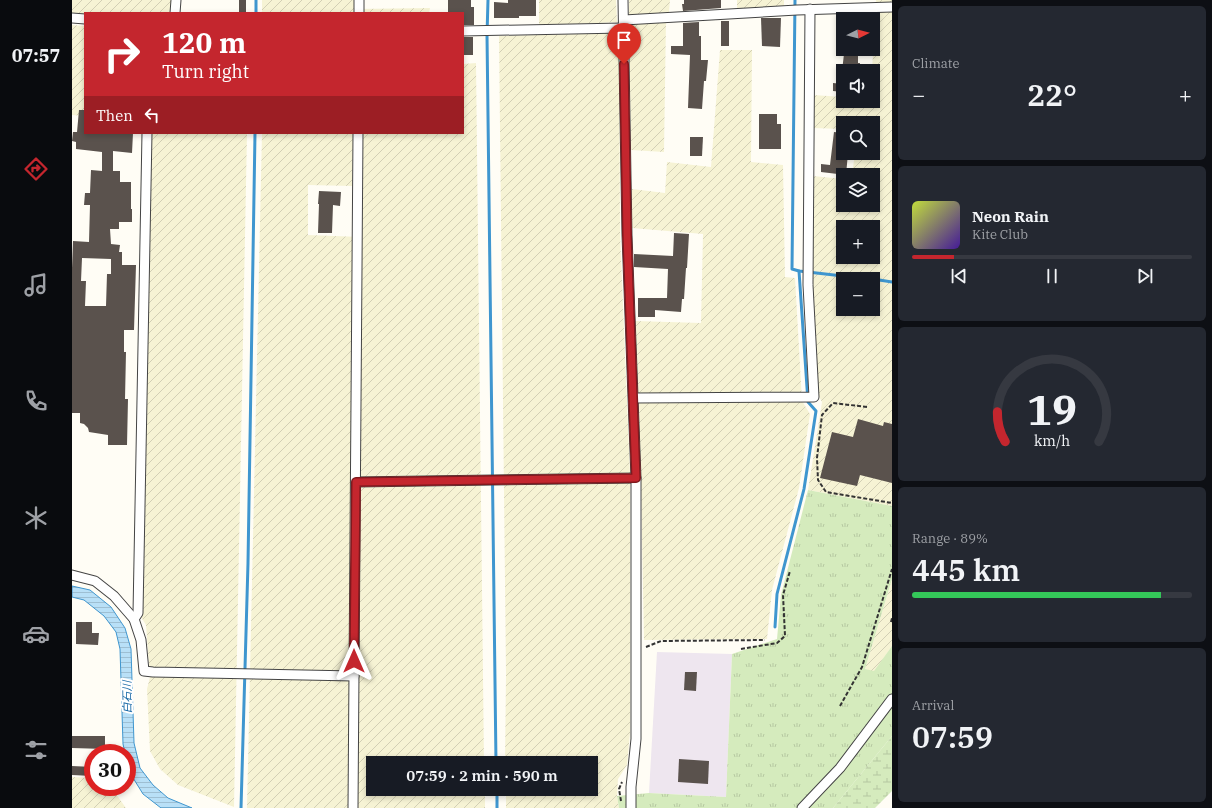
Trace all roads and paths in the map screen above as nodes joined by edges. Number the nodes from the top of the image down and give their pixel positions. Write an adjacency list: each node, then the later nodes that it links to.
1 (176, 0): 6 (street)
2 (359, 0): 7 (street)
3 (624, 0): 10 (street)
4 (892, 7): 5 (street)
5 (810, 9): 10 (street); 14 (street)
6 (175, 12)
7 (359, 12)
8 (72, 18): 9 (street)
9 (84, 19)
10 (624, 24): 11 (street); 14 (street)
11 (464, 31)
12 (147, 134): 23 (street)
13 (358, 134): 17 (street)
14 (634, 398): 16 (street)
15 (866, 407): 18 (path)
16 (636, 478): 17 (street); 32 (street)
17 (356, 482): 28 (street)
18 (892, 503)
19 (892, 569): 30 (path)
20 (790, 571): 27 (path)
21 (72, 575): 23 (street)
22 (892, 618): 24 (path)
23 (134, 619): 28 (street)
24 (891, 622)
25 (765, 640): 26 (path)
26 (646, 647)
27 (741, 649)
28 (354, 676): 31 (street)
29 (892, 699): 33 (street)
30 (840, 706)
31 (353, 808)
32 (631, 808)
33 (802, 808)

